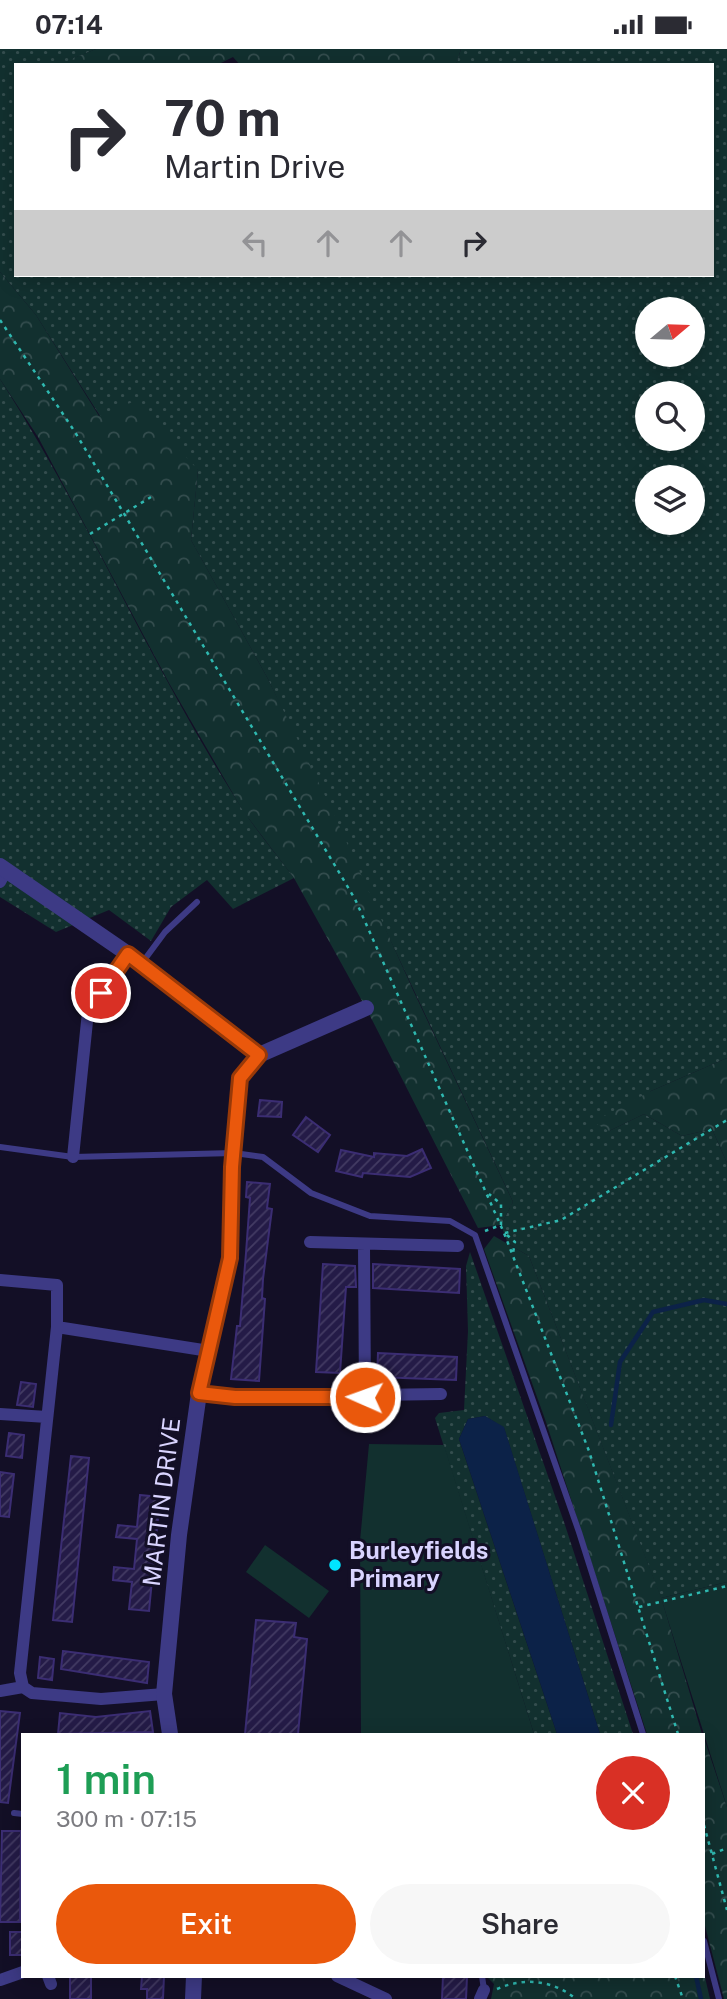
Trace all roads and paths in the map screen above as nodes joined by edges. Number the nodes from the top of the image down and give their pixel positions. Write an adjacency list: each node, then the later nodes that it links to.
1 (151, 496): 2 (path, bridge)
2 (90, 534)
3 (2, 872): 5 (street)
4 (197, 902): 5 (lane)
5 (134, 959): 7 (street); 11 (street)
6 (366, 1009): 7 (street)
7 (259, 1055): 10 (street, MARTIN DRIVE)
8 (727, 1119): 17 (path)
9 (0, 1147): 11 (lane)
10 (233, 1153): 11 (lane); 13 (lane); 20 (street, MARTIN DRIVE)
11 (73, 1157)
12 (486, 1192): 13 (path)
13 (475, 1235): 32 (lane)
14 (310, 1242): 15 (street)
15 (364, 1245): 16 (street); 23 (street)
16 (458, 1246)
17 (513, 1256)
18 (0, 1280): 19 (street)
19 (57, 1327): 20 (street); 25 (street)
20 (209, 1351): 21 (street, MARTIN DRIVE)
21 (199, 1393): 23 (street); 30 (street, MARTIN DRIVE)
22 (441, 1394): 23 (street)
23 (365, 1397)
24 (0, 1414): 25 (street)
25 (47, 1417): 28 (street)
26 (727, 1587): 27 (path)
27 (639, 1607)
28 (23, 1687): 29 (street); 30 (street)
29 (0, 1691)
30 (164, 1694): 31 (street, MARTIN DRIVE)
31 (170, 1733)
32 (643, 1733)
33 (14, 1813): 34 (lane)
34 (21, 1814)
35 (705, 1829): 37 (path)
36 (727, 1848): 37 (path)
37 (712, 1854): 38 (path)
38 (727, 1910)
39 (705, 1945): 52 (lane)
40 (21, 1973): 45 (street)
41 (194, 1978): 48 (street)
42 (341, 1978): 49 (street)
43 (545, 1978): 46 (path)
44 (677, 1978): 51 (path)
45 (0, 1980)
46 (542, 1982): 47 (path); 50 (path)
47 (482, 1994)
48 (193, 1999)
49 (386, 1999)
50 (576, 1999)
51 (683, 1999)
52 (719, 1999)

